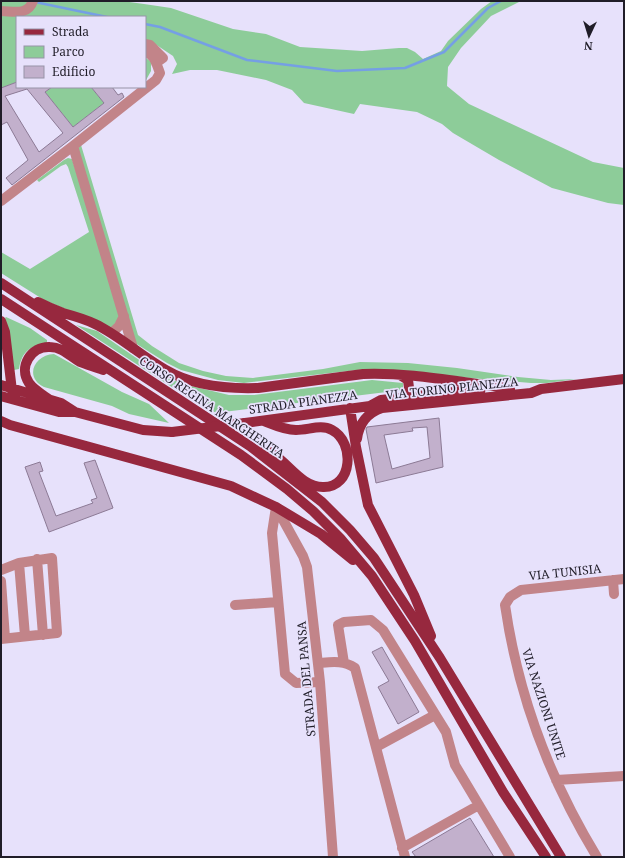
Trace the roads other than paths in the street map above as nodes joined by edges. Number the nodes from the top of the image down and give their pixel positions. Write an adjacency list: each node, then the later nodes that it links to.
1 (32, 3): 2 (street)
2 (1, 11)
3 (146, 44): 5 (street)
4 (146, 52): 5 (street)
5 (156, 63): 7 (street)
6 (146, 88): 8 (street)
7 (146, 88)
8 (73, 146): 9 (street); 13 (street, CORSO REGINA MARGHERITA)
9 (1, 201)
10 (1, 283): 11 (main road, CORSO REGINA MARGHERITA)
11 (14, 292): 15 (main road); 36 (main road, CORSO REGINA MARGHERITA)
12 (1, 299): 18 (main road, CORSO REGINA MARGHERITA)
13 (124, 316): 15 (street); 16 (street, CORSO REGINA MARGHERITA)
14 (1, 321): 17 (main road)
15 (112, 333): 16 (main road)
16 (134, 348): 19 (main road)
17 (9, 366): 21 (main road); 23 (main road)
18 (118, 375): 28 (main road); 42 (main road, CORSO REGINA MARGHERITA)
19 (400, 375): 24 (main road); 29 (main road)
20 (624, 379): 25 (main road, VIA TORINO PIANEZZA)
21 (1, 381)
22 (1, 385): 23 (main road, STRADA PIANEZZA)
23 (12, 388): 27 (main road); 28 (main road, STRADA PIANEZZA)
24 (510, 388): 25 (main road, VIA TORINO PIANEZZA); 29 (main road, VIA TORINO PIANEZZA)
25 (541, 389): 29 (main road, VIA TORINO PIANEZZA)
26 (1, 396): 27 (main road, STRADA PIANEZZA)
27 (13, 399): 33 (main road, STRADA PIANEZZA)
28 (50, 400): 33 (main road, STRADA PIANEZZA)
29 (411, 401): 30 (main road, VIA TORINO PIANEZZA); 32 (main road, VIA TORINO PIANEZZA)
30 (370, 406): 31 (main road, STRADA PIANEZZA); 32 (main road, VIA TORINO PIANEZZA)
31 (350, 408): 34 (main road, STRADA PIANEZZA); 37 (main road)
32 (382, 408): 37 (main road)
33 (75, 412): 34 (main road, STRADA PIANEZZA, bridge)
34 (264, 420): 36 (main road)
35 (1, 421): 38 (main road)
36 (250, 446): 53 (main road, CORSO REGINA MARGHERITA)
37 (356, 447): 53 (main road)
38 (276, 507): 42 (main road); 48 (street); 54 (street, STRADA DEL PANSA)
39 (37, 559): 40 (street); 50 (street); 50 (street)
40 (19, 563): 41 (street); 51 (street)
41 (1, 570)
42 (372, 576): 65 (main road, CORSO REGINA MARGHERITA)
43 (624, 579): 44 (street, VIA TUNISIA)
44 (613, 580): 46 (street); 47 (street, VIA TUNISIA)
45 (1, 582): 52 (street)
46 (614, 594)
47 (510, 597): 60 (street, VIA NAZIONI UNITE)
48 (278, 602): 49 (street); 56 (street)
49 (235, 605)
50 (43, 635): 51 (street)
51 (25, 636): 52 (street)
52 (3, 638)
53 (440, 658): 66 (main road)
54 (318, 663): 55 (street); 56 (street, STRADA DEL PANSA)
55 (344, 663): 57 (street); 58 (street)
56 (320, 682): 63 (street, STRADA DEL PANSA)
57 (435, 715): 58 (street); 61 (street)
58 (376, 747): 62 (street)
59 (624, 776): 60 (street)
60 (556, 780): 67 (street, VIA NAZIONI UNITE)
61 (479, 805): 62 (street); 64 (street)
62 (403, 852)
63 (333, 857)
64 (510, 857)
65 (546, 857)
66 (561, 857)
67 (597, 857)

